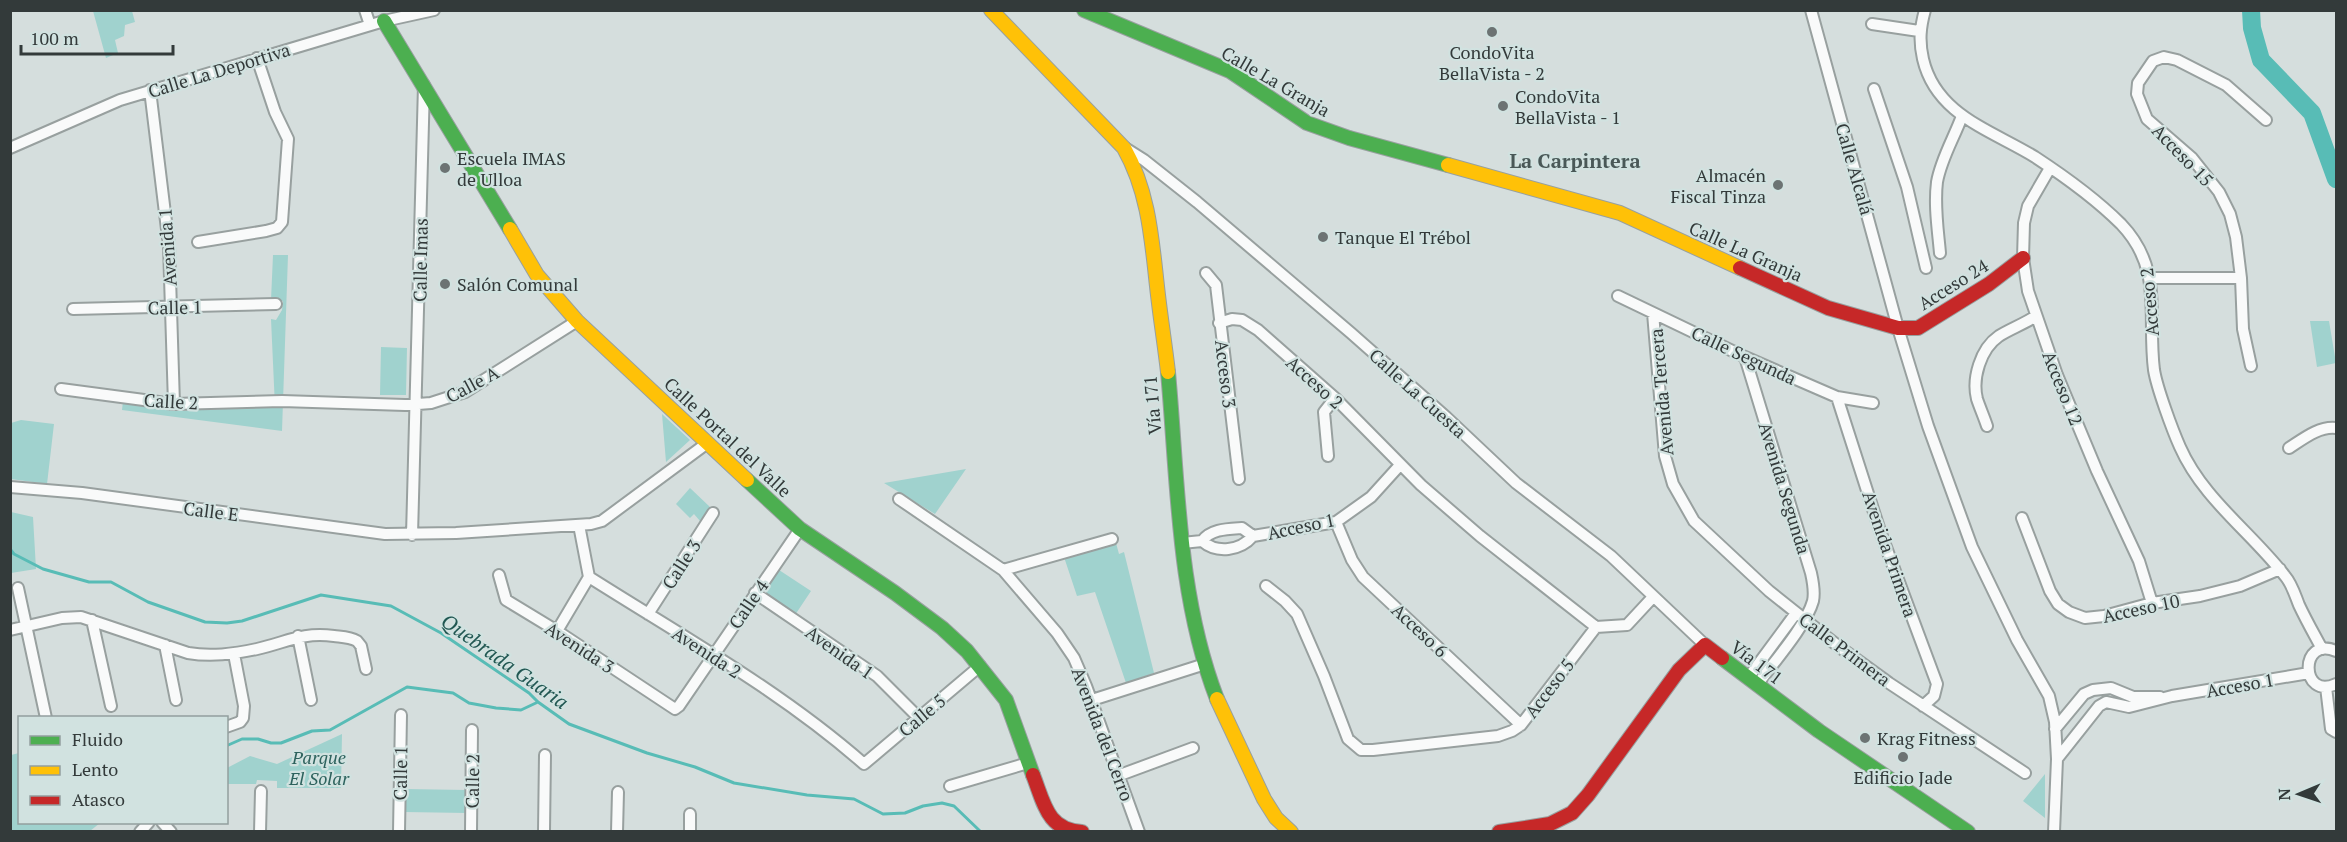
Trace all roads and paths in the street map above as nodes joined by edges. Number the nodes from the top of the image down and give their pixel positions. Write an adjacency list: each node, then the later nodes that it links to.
1 (365, 10): 7 (street)
2 (434, 10): 7 (street, Calle La Deportiva)
3 (991, 10): 17 (street, Vía 171)
4 (1084, 10): 36 (street, Calle La Granja)
5 (1811, 10): 36 (street, Calle Alcalá)
6 (1925, 10): 9 (street, Acceso 2)
7 (377, 23): 10 (street, Calle La Deportiva); 11 (street, Calle Portal del Valle)
8 (1872, 24): 9 (street)
9 (1919, 31): 14 (street, Acceso 2)
10 (257, 58): 13 (street, Calle La Deportiva); 21 (street)
11 (424, 85): 34 (street, Calle Portal del Valle); 45 (street, Calle Imas)
12 (1874, 89): 20 (street)
13 (150, 90): 16 (street, Calle La Deportiva); 30 (street, Avenida 1)
14 (1962, 116): 18 (street, Acceso 2); 19 (street)
15 (2266, 120): 27 (street, Acceso 15)
16 (10, 148)
17 (1124, 148): 65 (street, Vía 171); 73 (street, Calle La Cuesta)
18 (2050, 168): 23 (street, Acceso 12); 26 (street, Acceso 2)
19 (1939, 236): 20 (street); 22 (street)
20 (1921, 241): 24 (street)
21 (198, 242)
22 (1940, 254)
23 (2023, 258): 33 (street, Acceso 12); 36 (street, Acceso 24)
24 (1926, 268)
25 (1206, 273): 35 (street, Acceso 3)
26 (2150, 278): 27 (street); 66 (street, Acceso 2)
27 (2241, 278): 38 (street)
28 (1618, 296): 32 (street, Calle Segunda)
29 (276, 304): 30 (street, Calle 1)
30 (170, 307): 31 (street, Calle 1); 44 (street, Avenida 1)
31 (73, 309)
32 (1653, 313): 37 (street, Calle Segunda); 55 (street, Avenida Tercera)
33 (2036, 316): 46 (street); 74 (street, Acceso 12)
34 (577, 321): 45 (street, Calle A); 48 (street, Calle Portal del Valle)
35 (1219, 322): 41 (street, Acceso 2); 52 (street, Acceso 3)
36 (1898, 328): 111 (street)
37 (1745, 357): 40 (street, Calle Segunda); 76 (street, Avenida Segunda)
38 (2251, 366)
39 (61, 388): 44 (street, Calle 2)
40 (1837, 397): 43 (street, Calle Segunda); 104 (street, Avenida Primera)
41 (1335, 398): 50 (street); 51 (street, Acceso 2)
42 (282, 401): 44 (street, Calle 2); 45 (street, Calle A)
43 (1874, 403)
44 (174, 404)
45 (417, 404): 61 (street, Calle Imas)
46 (1987, 426)
47 (2337, 428): 49 (street)
48 (706, 444): 59 (street, Calle E); 60 (street, Calle Portal del Valle)
49 (2289, 448)
50 (1328, 456)
51 (1401, 465): 58 (street, Acceso 1); 80 (street)
52 (1239, 479)
53 (10, 487): 61 (street, Calle E)
54 (899, 500): 67 (street, Avenida del Cerro)
55 (1683, 504): 76 (street, Calle Primera)
56 (713, 513): 75 (street, Calle 3)
57 (2022, 518): 74 (street, Acceso 10)
58 (1336, 522): 62 (street, Acceso 1); 109 (street, Acceso 6)
59 (579, 525): 61 (street, Calle E); 69 (street)
60 (800, 529): 72 (street, Calle 4); 93 (street, Calle Portal del Valle)
61 (412, 534)
62 (1253, 536): 64 (street, Acceso 1); 64 (street, Acceso 1)
63 (1112, 539): 67 (street)
64 (1202, 541): 65 (street, Acceso 1)
65 (1182, 543): 92 (street, Vía 171)
66 (2280, 569): 74 (street, Acceso 10); 87 (street, Acceso 2)
67 (1003, 570): 102 (street, Avenida del Cerro)
68 (499, 575): 82 (street, Avenida 3)
69 (589, 577): 75 (street, Avenida 2); 82 (street)
70 (1266, 586): 109 (street, Acceso 5)
71 (18, 588): 78 (street)
72 (755, 593): 91 (street, Calle 4); 108 (street, Avenida 1)
73 (1653, 597): 80 (street); 86 (street, Calle La Cuesta)
74 (2152, 603)
75 (648, 614): 91 (street, Avenida 2)
76 (1800, 616): 97 (street, Avenida Segunda); 104 (street, Calle Primera)
77 (92, 620): 78 (street); 79 (street); 84 (street)
78 (27, 626): 81 (street); 107 (street)
79 (113, 627): 84 (street); 85 (street)
80 (1596, 627): 109 (street, Acceso 5)
81 (10, 630)
82 (557, 631): 105 (street, Avenida 3)
83 (298, 636): 90 (street); 95 (street); 101 (street)
84 (97, 643): 103 (street)
85 (165, 645): 89 (street); 94 (street)
86 (1705, 645): 97 (street, Vía 171); 134 (street, Vía 171)
87 (2322, 649): 88 (street); 96 (street)
88 (2337, 651)
89 (188, 653): 90 (street); 94 (street)
90 (234, 654): 110 (street)
91 (713, 656): 105 (street, Calle 4); 118 (street, Avenida 2)
92 (1205, 664): 102 (street); 125 (street, Vía 171)
93 (980, 666): 108 (street, Calle 5); 117 (street, Calle Portal del Valle)
94 (170, 668): 100 (street)
95 (366, 669)
96 (2309, 673): 98 (street); 99 (street, Acceso 1)
97 (1753, 681): 135 (street, Vía 171)
98 (2331, 686): 113 (street)
99 (2172, 696): 111 (street, Acceso 1); 116 (street, Acceso 1)
100 (176, 700)
101 (311, 700)
102 (1092, 700): 120 (street, Avenida del Cerro)
103 (111, 706)
104 (1923, 706): 119 (street, Calle Primera)
105 (675, 709)
106 (401, 715): 127 (street, Calle 1)
107 (46, 716)
108 (919, 718): 118 (street, Calle 5)
109 (1521, 725)
110 (228, 727)
111 (2055, 729): 116 (street)
112 (472, 730): 128 (street, Calle 2)
113 (2334, 730)
114 (1193, 748): 120 (street)
115 (545, 755): 129 (street)
116 (2057, 759): 136 (street)
117 (1028, 763): 121 (street); 132 (street, Calle Portal del Valle)
118 (864, 764)
119 (2025, 773)
120 (1120, 775): 133 (street, Avenida del Cerro)
121 (950, 786)
122 (261, 791): 126 (street)
123 (618, 792): 130 (street)
124 (690, 814): 131 (street)
125 (1285, 830)
126 (260, 831)
127 (399, 831)
128 (471, 831)
129 (544, 831)
130 (617, 831)
131 (690, 831)
132 (1082, 831)
133 (1139, 831)
134 (1499, 831)
135 (1968, 831)
136 (2054, 831)

